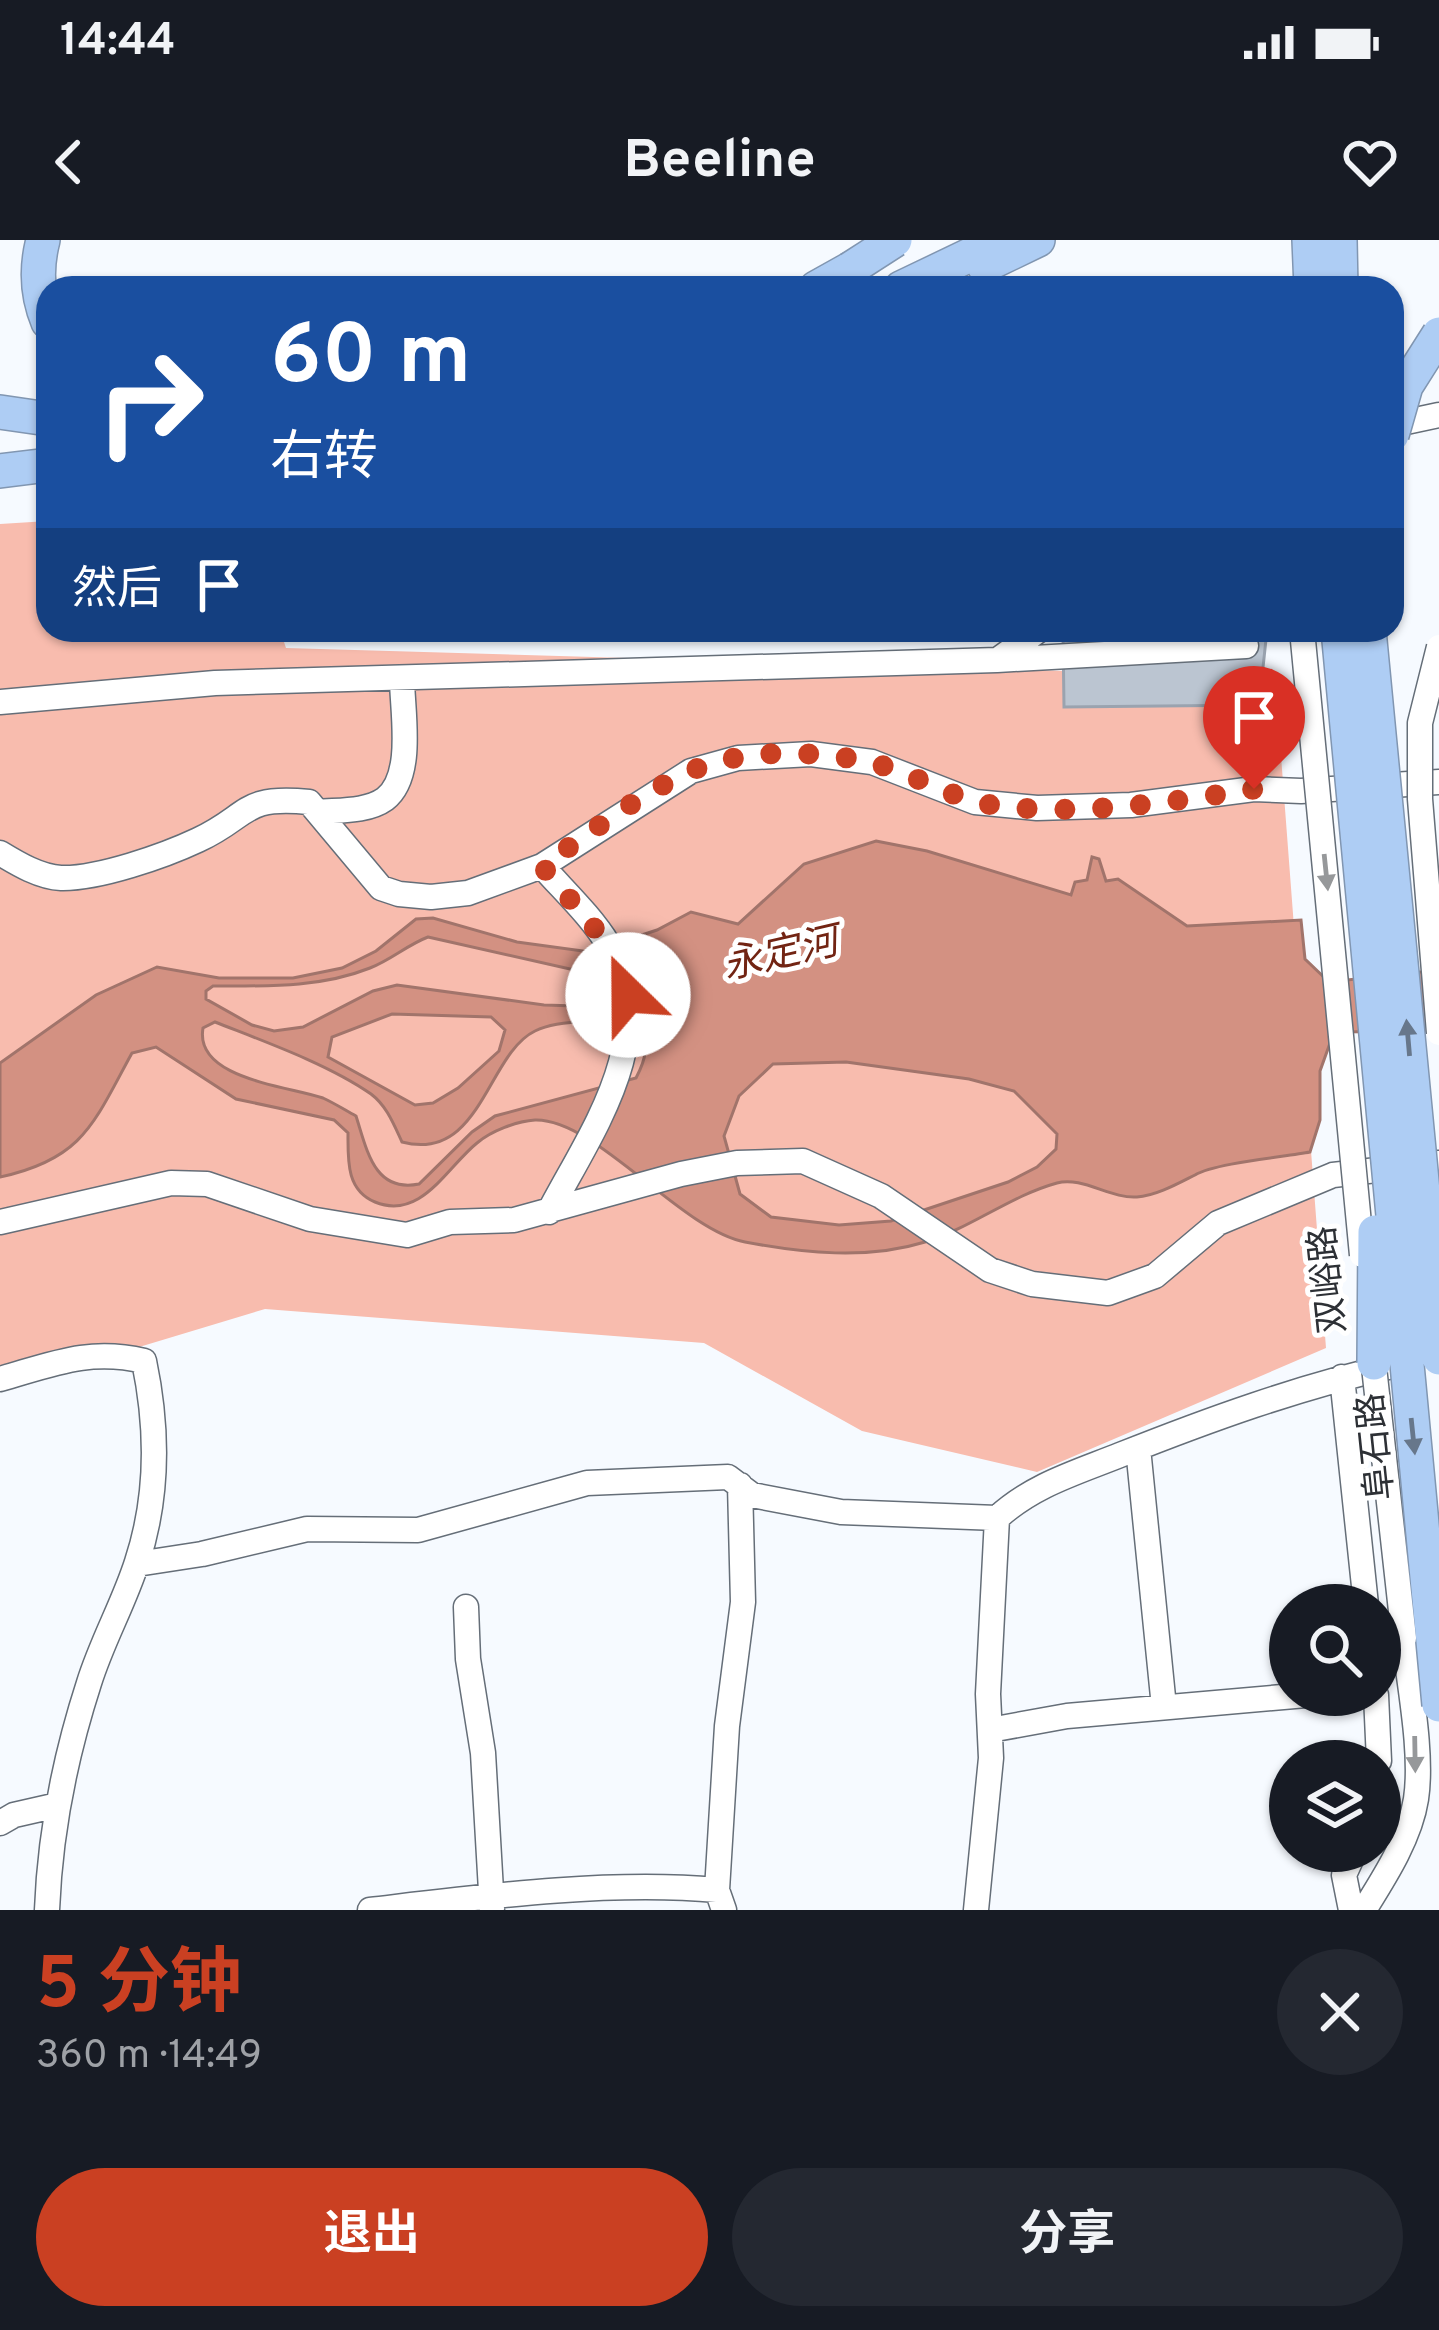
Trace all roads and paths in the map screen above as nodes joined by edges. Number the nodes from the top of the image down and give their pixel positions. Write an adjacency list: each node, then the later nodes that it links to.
1 (43, 240): 8 (highway)
2 (880, 240): 10 (street)
3 (895, 240): 9 (highway, bridge)
4 (1001, 240): 11 (highway)
5 (1038, 240): 12 (highway)
6 (1309, 240): 13 (highway)
7 (1340, 240): 14 (highway)
8 (38, 276)
9 (837, 276)
10 (898, 276)
11 (934, 276)
12 (942, 276)
13 (1310, 276)
14 (1341, 276)
15 (1439, 334): 16 (highway, bridge)
16 (1404, 393)
17 (0, 412): 19 (highway)
18 (1439, 415): 20 (street)
19 (36, 417)
20 (1404, 422)
21 (0, 428): 22 (highway)
22 (36, 431)
23 (36, 466): 24 (highway)
24 (0, 471)
25 (1022, 642): 31 (street)
26 (1303, 642): 45 (street, 双峪路, one-way to 45, bridge)
27 (1340, 642): 39 (highway, bridge)
28 (1370, 642): 40 (highway, one-way to 28, bridge)
29 (1246, 646): 31 (street)
30 (1439, 646): 38 (street, bridge)
31 (997, 660): 32 (street)
32 (402, 678): 33 (street); 35 (street)
33 (0, 702)
34 (1439, 782): 37 (street)
35 (318, 812): 36 (street); 37 (street)
36 (0, 853)
37 (542, 866): 41 (street)
38 (1439, 1033)
39 (1381, 1111): 45 (highway, bridge); 55 (highway, 阜石路, one-way to 55, bridge)
40 (1429, 1159): 41 (street); 43 (highway, bridge); 44 (highway, bridge)
41 (549, 1212): 42 (street)
42 (0, 1222)
43 (1439, 1222)
44 (1439, 1356): 46 (street)
45 (1374, 1363): 67 (street, 双峪路, one-way to 67, bridge)
46 (1342, 1377): 48 (street); 52 (street)
47 (0, 1379): 51 (street)
48 (1138, 1448): 50 (street); 56 (street)
49 (740, 1485): 50 (street); 51 (street); 61 (street)
50 (997, 1518): 57 (street)
51 (136, 1564): 58 (street)
52 (1364, 1584)
53 (466, 1607): 62 (street)
54 (1269, 1698): 56 (street)
55 (1439, 1705)
56 (1165, 1707): 57 (street)
57 (990, 1730): 65 (street)
58 (58, 1805): 59 (street); 63 (street)
59 (0, 1823)
60 (1345, 1872): 66 (street)
61 (720, 1900): 62 (street)
62 (491, 1903): 64 (street)
63 (47, 1910)
64 (370, 1910)
65 (976, 1910)
66 (1351, 1910)
67 (1364, 1910)

